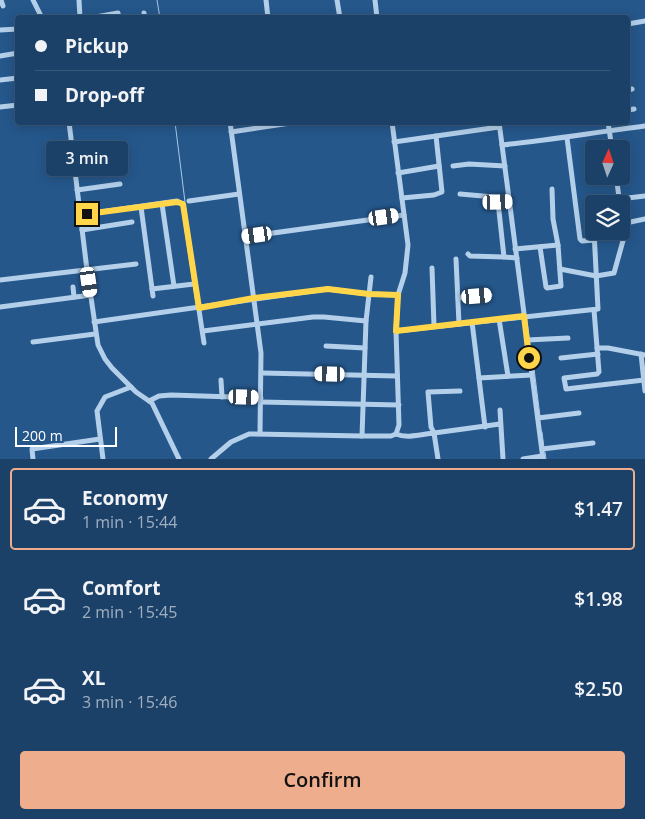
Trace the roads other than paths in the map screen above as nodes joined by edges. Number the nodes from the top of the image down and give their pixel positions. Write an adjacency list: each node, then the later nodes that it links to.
1 (33, 0): 6 (street)
2 (78, 0): 7 (street)
3 (266, 0): 10 (street)
4 (337, 0): 11 (street)
5 (375, 0): 12 (street)
6 (40, 15)
7 (80, 15)
8 (107, 15): 9 (street)
9 (119, 15)
10 (268, 15)
11 (340, 15)
12 (377, 15)
13 (645, 21): 14 (street)
14 (630, 24)
15 (15, 28): 16 (street)
16 (0, 30)
17 (15, 54): 18 (street)
18 (0, 56)
19 (15, 78): 20 (street)
20 (0, 80)
21 (15, 105): 22 (street)
22 (0, 107)
23 (69, 125): 42 (street)
24 (230, 125): 35 (street)
25 (276, 125): 35 (street)
26 (392, 125): 39 (street)
27 (471, 125): 33 (street)
28 (483, 125): 32 (street)
29 (499, 125): 32 (street); 40 (street)
30 (609, 125): 34 (street)
31 (645, 126): 34 (street)
32 (484, 129): 33 (street)
33 (472, 131): 36 (street)
34 (610, 131): 37 (street); 38 (street)
35 (231, 132): 50 (street)
36 (436, 136): 39 (street); 43 (street)
37 (567, 138): 40 (street); 67 (street)
38 (611, 140)
39 (394, 142): 46 (street)
40 (502, 145): 45 (street)
41 (120, 159): 42 (street)
42 (74, 165): 49 (street)
43 (439, 166): 46 (street); 53 (street)
44 (453, 166): 45 (street)
45 (504, 166): 57 (street)
46 (398, 173): 53 (street)
47 (120, 184): 49 (street)
48 (552, 189): 69 (street)
49 (77, 190): 61 (street)
50 (239, 194): 55 (street); 66 (street)
51 (460, 194): 56 (street)
52 (645, 196): 54 (street)
53 (402, 198): 60 (street)
54 (630, 200)
55 (190, 201)
56 (498, 202): 57 (street); 73 (street)
57 (509, 202): 71 (street)
58 (162, 204): 59 (street); 83 (street); 85 (street)
59 (141, 207): 61 (street); 86 (street)
60 (404, 214): 66 (street); 89 (street)
61 (80, 215): 65 (street)
62 (645, 219): 64 (street)
63 (132, 222): 65 (street)
64 (630, 222)
65 (82, 230): 79 (street)
66 (244, 237): 93 (street)
67 (594, 240): 80 (street)
68 (623, 240): 80 (street)
69 (558, 246): 70 (street); 78 (street)
70 (540, 247): 71 (street); 78 (street)
71 (515, 249): 74 (street)
72 (468, 254): 73 (street)
73 (504, 257): 74 (street)
74 (517, 258): 98 (street)
75 (456, 259): 94 (street)
76 (136, 264): 79 (street)
77 (432, 268): 105 (street)
78 (560, 269): 80 (street)
79 (87, 270): 82 (street); 88 (street)
80 (596, 276): 97 (street)
81 (371, 277): 87 (street)
82 (0, 280)
83 (194, 284): 85 (street); 96 (street)
84 (73, 286): 92 (street)
85 (174, 286): 86 (street)
86 (152, 289): 91 (street)
87 (369, 294): 89 (street); 93 (street); 100 (street)
88 (90, 295): 92 (street); 101 (street)
89 (398, 295): 107 (street)
90 (490, 295): 94 (street)
91 (153, 296)
92 (74, 297): 95 (street)
93 (254, 298): 96 (street); 103 (street)
94 (458, 298): 104 (street)
95 (0, 307)
96 (199, 308): 101 (street); 106 (street)
97 (594, 310): 98 (street); 115 (street)
98 (524, 316): 99 (street); 110 (street)
99 (499, 319): 102 (street); 122 (street)
100 (366, 321): 103 (street); 114 (street)
101 (94, 322): 108 (street)
102 (472, 322): 104 (street); 123 (street)
103 (257, 324): 106 (street); 118 (street)
104 (459, 324): 105 (street)
105 (434, 326): 107 (street)
106 (203, 331): 112 (street)
107 (396, 331): 121 (street)
108 (96, 334): 111 (street); 126 (street)
109 (568, 338): 110 (street)
110 (529, 340): 120 (street)
111 (33, 342)
112 (204, 343)
113 (326, 346): 114 (street)
114 (365, 348): 119 (street)
115 (597, 351): 116 (street); 117 (street); 125 (street)
116 (643, 355): 125 (street)
117 (561, 358)
118 (262, 373): 119 (street); 130 (street)
119 (364, 375): 121 (street); 132 (street)
120 (532, 375): 122 (street); 136 (street)
121 (397, 376): 133 (street)
122 (508, 376): 123 (street)
123 (479, 378): 138 (street)
124 (221, 380): 129 (street)
125 (644, 380): 128 (street)
126 (131, 387): 131 (street); 143 (street)
127 (460, 391): 140 (street)
128 (645, 391)
129 (222, 397): 130 (street); 131 (street)
130 (261, 400): 132 (street); 139 (street)
131 (149, 401): 149 (street)
132 (363, 404): 133 (street); 142 (street)
133 (399, 405): 141 (street)
134 (500, 410): 137 (street)
135 (579, 413): 136 (street)
136 (540, 418): 145 (street)
137 (500, 424): 138 (street); 152 (street)
138 (485, 427): 140 (street)
139 (260, 433): 142 (street); 150 (street)
140 (434, 433): 141 (street); 151 (street)
141 (396, 434): 142 (street)
142 (362, 436)
143 (100, 439): 147 (street); 148 (street)
144 (593, 443): 145 (street)
145 (544, 449): 146 (street)
146 (543, 458): 153 (street)
147 (34, 459)
148 (103, 459)
149 (178, 459)
150 (211, 459)
151 (438, 459)
152 (504, 459)
153 (522, 459)

